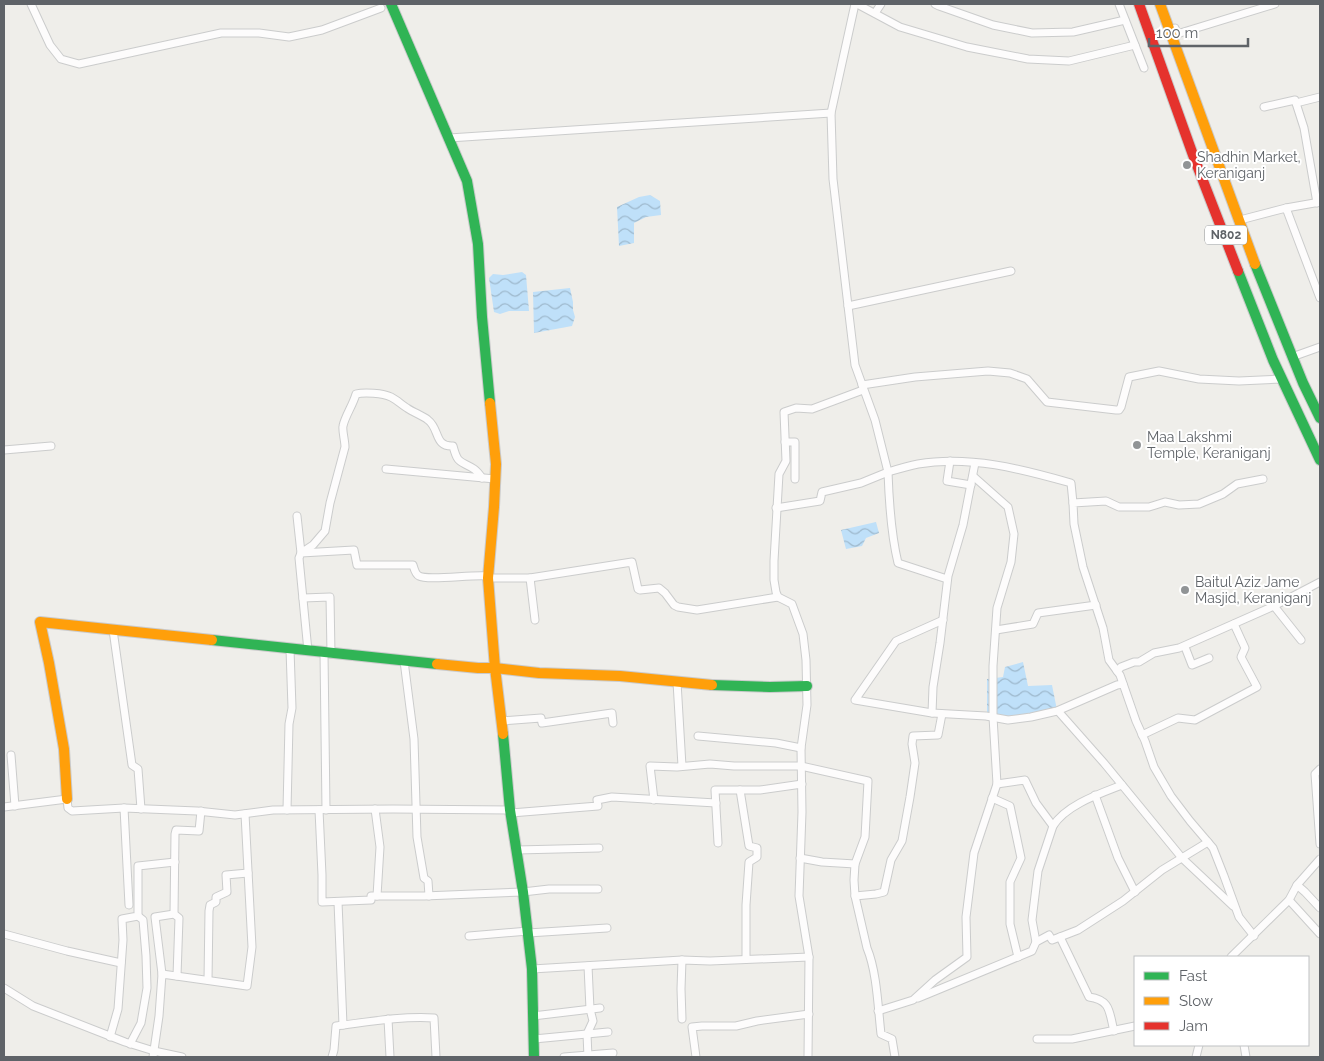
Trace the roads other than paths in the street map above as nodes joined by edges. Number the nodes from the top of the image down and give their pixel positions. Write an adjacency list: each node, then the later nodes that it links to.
1 (31, 4): 10 (street)
2 (856, 4): 11 (street); 18 (street)
3 (880, 4): 11 (street)
4 (935, 4): 12 (street)
5 (1119, 4): 12 (street)
6 (1160, 4): 22 (main road, N802)
7 (1166, 4): 8 (street)
8 (1275, 4)
9 (1140, 5): 30 (main road, N802)
10 (386, 6): 19 (main road)
11 (874, 13): 13 (street)
12 (1125, 20): 13 (street)
13 (1135, 45): 14 (street)
14 (1144, 68)
15 (1320, 96): 16 (street)
16 (1296, 103): 17 (street); 20 (street)
17 (1264, 108)
18 (831, 113): 19 (street); 27 (street)
19 (449, 138): 43 (main road)
20 (1319, 203): 21 (street)
21 (1286, 208): 22 (street); 25 (street)
22 (1240, 220): 29 (main road, N802)
23 (1011, 271): 27 (street)
24 (1320, 271): 25 (street)
25 (1312, 273): 26 (street)
26 (1320, 298)
27 (848, 306): 31 (street)
28 (1320, 347): 29 (street)
29 (1292, 357): 32 (main road, N802)
30 (1281, 379): 31 (street); 36 (main road, N802)
31 (862, 387): 33 (street); 40 (street)
32 (1320, 418)
33 (785, 442): 44 (street); 48 (street)
34 (51, 446): 35 (street)
35 (4, 450)
36 (1320, 460)
37 (950, 462): 38 (street); 40 (street); 46 (street)
38 (975, 463): 41 (street); 47 (street)
39 (386, 469): 42 (street)
40 (888, 472): 48 (street); 53 (street)
41 (973, 476): 46 (street); 63 (street)
42 (482, 478): 43 (street); 50 (street)
43 (495, 479): 51 (main road)
44 (795, 479)
45 (1262, 479): 47 (street)
46 (971, 485): 53 (street)
47 (1073, 503): 57 (street)
48 (776, 508): 55 (street)
49 (297, 516): 50 (street)
50 (302, 553): 51 (street); 56 (street)
51 (488, 577): 52 (street); 71 (main road)
52 (530, 578): 55 (street); 59 (street)
53 (948, 579): 60 (street)
54 (1320, 582): 58 (street)
55 (778, 597): 75 (street)
56 (303, 598): 67 (street); 68 (street)
57 (1096, 605): 63 (street); 72 (street)
58 (1274, 606): 61 (street); 64 (street)
59 (535, 620)
60 (943, 620): 77 (street); 77 (street)
61 (1234, 624): 72 (street); 82 (street)
62 (113, 630): 66 (main road); 95 (main road); 101 (street)
63 (996, 630): 79 (street)
64 (1301, 640)
65 (1185, 647): 69 (street)
66 (290, 649): 67 (main road); 104 (street)
67 (308, 651): 68 (main road)
68 (327, 653): 70 (main road); 105 (street)
69 (1209, 658)
70 (404, 660): 71 (main road); 103 (street)
71 (495, 668): 73 (main road); 80 (main road)
72 (1117, 670): 74 (street)
73 (677, 682): 75 (main road); 86 (street)
74 (1123, 684): 76 (street); 82 (street)
75 (807, 686): 84 (street)
76 (1058, 711): 79 (street); 91 (street)
77 (932, 713): 78 (street)
78 (942, 714): 79 (street); 127 (street)
79 (992, 717): 90 (street)
80 (502, 722): 81 (street); 107 (main road)
81 (613, 723)
82 (1142, 735): 110 (street)
83 (698, 736): 84 (street)
84 (801, 748): 87 (street)
85 (11, 755): 98 (street)
86 (682, 766): 87 (street); 96 (street)
87 (801, 766): 89 (street); 119 (street)
88 (1320, 770): 112 (street)
89 (802, 784): 92 (street); 115 (street)
90 (997, 784): 94 (street); 109 (street)
91 (1122, 785): 93 (street); 116 (street)
92 (740, 790): 97 (street); 147 (street)
93 (1094, 795): 109 (street); 124 (street)
94 (992, 798): 145 (street); 155 (street)
95 (67, 799): 98 (street); 100 (street)
96 (654, 800): 97 (street); 107 (street)
97 (716, 803): 111 (street)
98 (15, 806): 99 (street)
99 (4, 807)
100 (124, 808): 101 (street); 130 (street)
101 (141, 809): 106 (street)
102 (375, 809): 103 (street); 105 (street); 125 (street)
103 (417, 809): 107 (street); 126 (street)
104 (287, 810): 105 (street); 108 (street)
105 (322, 810): 129 (street)
106 (201, 811): 108 (street); 118 (street)
107 (510, 811): 114 (main road)
108 (245, 814): 120 (street)
109 (1053, 826): 142 (street)
110 (1208, 842): 116 (street); 131 (street)
111 (718, 843)
112 (1320, 844)
113 (600, 848): 114 (street)
114 (517, 850): 123 (main road)
115 (800, 858): 119 (street); 144 (street)
116 (1182, 858): 124 (street); 131 (street)
117 (1320, 859): 121 (street)
118 (175, 862): 133 (street); 134 (street)
119 (855, 864): 127 (street)
120 (248, 873): 153 (street); 153 (street)
121 (1297, 885): 128 (street); 132 (street)
122 (598, 889): 123 (street)
123 (523, 892): 126 (street); 136 (main road)
124 (1136, 892): 141 (street)
125 (377, 896): 126 (street); 129 (street)
126 (429, 896)
127 (855, 896): 158 (street)
128 (1289, 900): 138 (street); 140 (street)
129 (338, 902): 163 (street)
130 (129, 905)
131 (1236, 908): 140 (street)
132 (1320, 908)
133 (174, 914): 151 (street); 152 (street)
134 (138, 916): 148 (street); 171 (street)
135 (607, 928): 136 (street)
136 (528, 932): 139 (street); 150 (main road)
137 (4, 934): 148 (street)
138 (1320, 934)
139 (469, 936)
140 (1254, 936): 143 (street)
141 (1060, 937): 142 (street); 165 (street)
142 (1036, 942): 145 (street)
143 (1232, 956)
144 (809, 957): 147 (street); 159 (street)
145 (1018, 957): 155 (street)
146 (682, 960): 147 (street); 149 (street); 162 (street)
147 (746, 960)
148 (121, 963): 168 (street)
149 (588, 966): 150 (street); 157 (street)
150 (532, 969): 160 (main road)
151 (162, 974): 152 (street); 173 (street)
152 (177, 976): 153 (street)
153 (208, 980)
154 (4, 988): 168 (street)
155 (913, 1000): 158 (street)
156 (600, 1008): 157 (street)
157 (590, 1009): 160 (street); 167 (street)
158 (878, 1011): 183 (street)
159 (809, 1014): 181 (street); 182 (street)
160 (533, 1016): 169 (main road)
161 (388, 1019): 163 (street); 177 (street); 178 (street)
162 (682, 1019)
163 (343, 1025): 176 (street)
164 (1134, 1026): 165 (street)
165 (1114, 1030): 170 (street)
166 (608, 1032): 167 (street)
167 (587, 1034): 169 (street); 174 (street)
168 (110, 1037): 171 (street)
169 (534, 1039): 179 (main road)
170 (1037, 1040)
171 (130, 1044): 173 (street)
172 (613, 1053): 174 (street)
173 (154, 1054): 175 (street)
174 (588, 1056): 180 (street)
175 (182, 1057)
176 (332, 1057)
177 (390, 1057)
178 (436, 1057)
179 (534, 1057)
180 (564, 1057)
181 (696, 1057)
182 (808, 1057)
183 (896, 1057)

